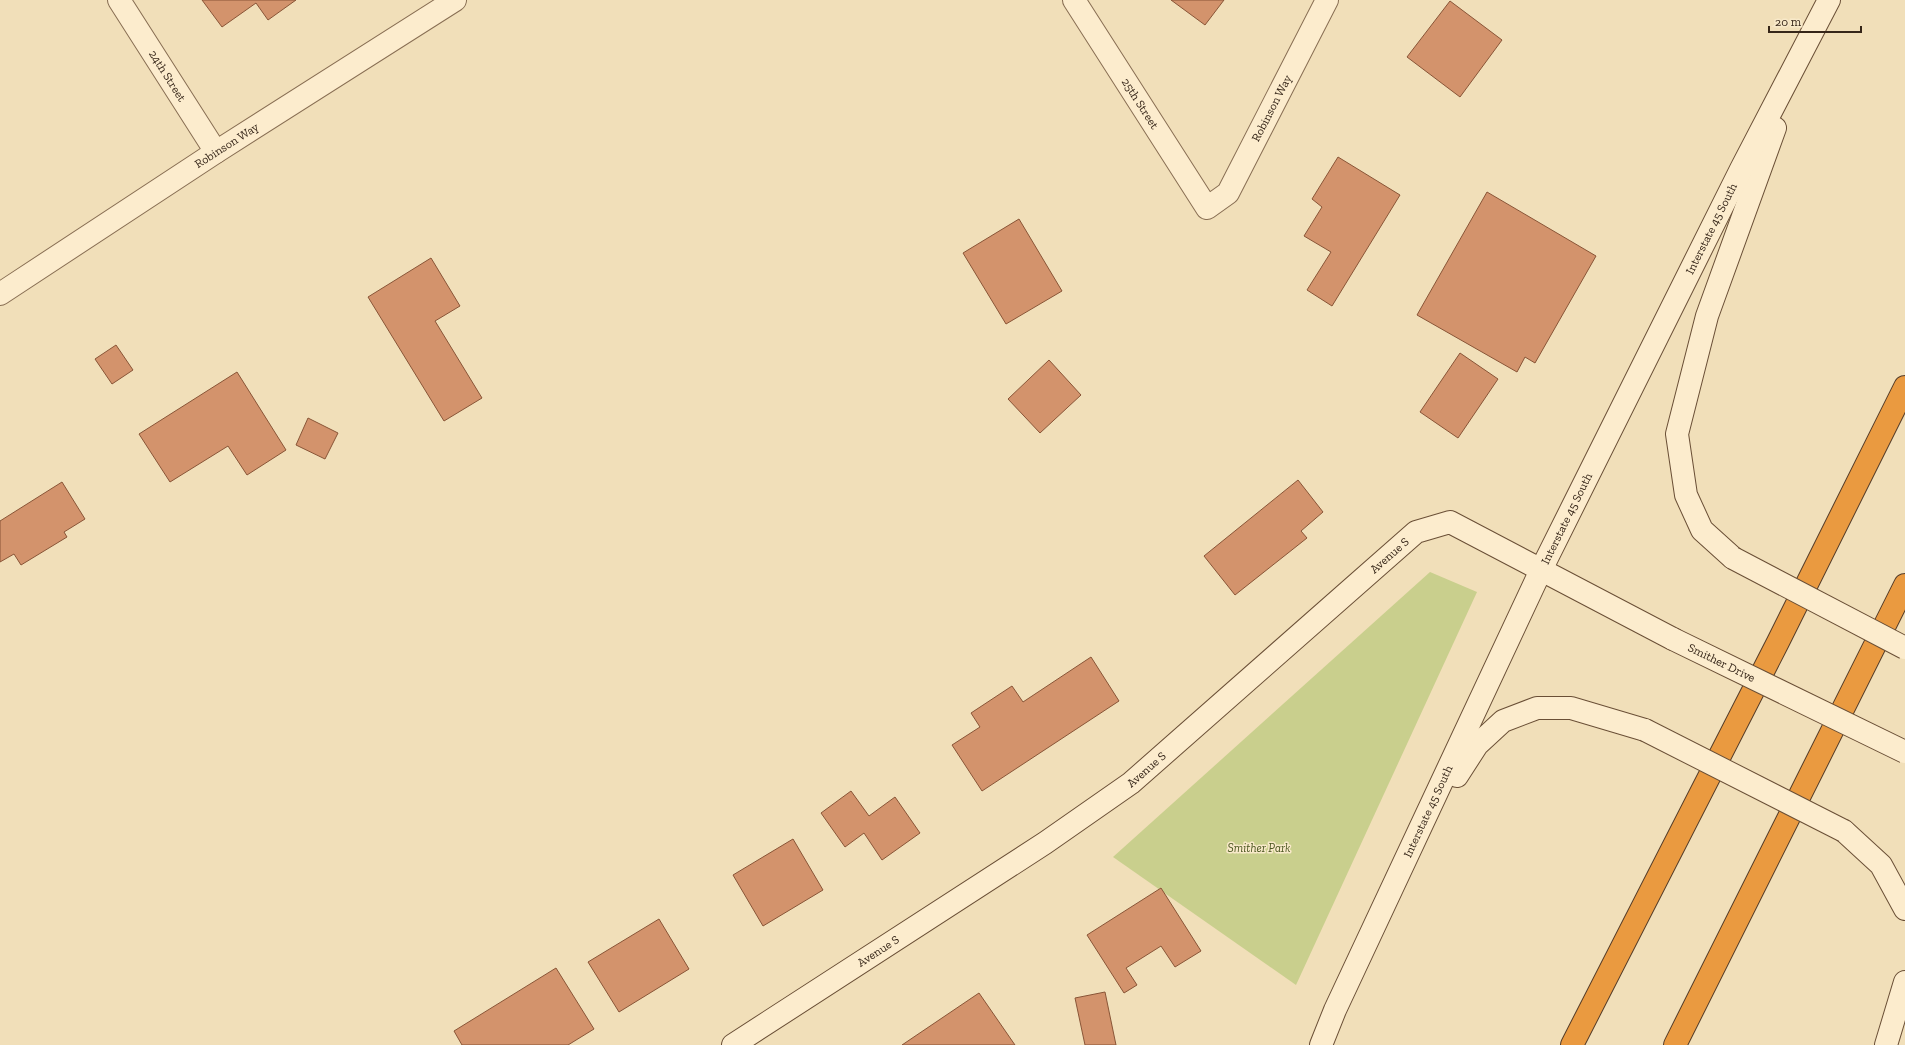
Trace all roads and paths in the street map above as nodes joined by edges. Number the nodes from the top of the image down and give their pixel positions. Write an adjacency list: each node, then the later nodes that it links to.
1 (119, 0): 7 (main road, 24th Street)
2 (455, 0): 7 (main road, Robinson Way)
3 (1074, 0): 8 (main road, 25th Street)
4 (1326, 0): 8 (main road, Robinson Way)
5 (1829, 0): 6 (main road, Interstate 45 South)
6 (1804, 48): 11 (main road, Interstate 45 South); 13 (main road, bridge)
7 (216, 152): 9 (main road, Robinson Way)
8 (1207, 208)
9 (0, 294)
10 (1905, 388): 20 (highway)
11 (1541, 570): 14 (main road, Smither Drive, bridge); 15 (main road, Interstate 45 South); 18 (main road, Avenue S)
12 (1905, 586): 21 (highway)
13 (1905, 648)
14 (1905, 752)
15 (1407, 854): 16 (main road, bridge); 19 (main road, Interstate 45 South)
16 (1905, 909)
17 (1905, 982): 22 (main road)
18 (733, 1045)
19 (1321, 1045)
20 (1572, 1045)
21 (1675, 1045)
22 (1886, 1045)

